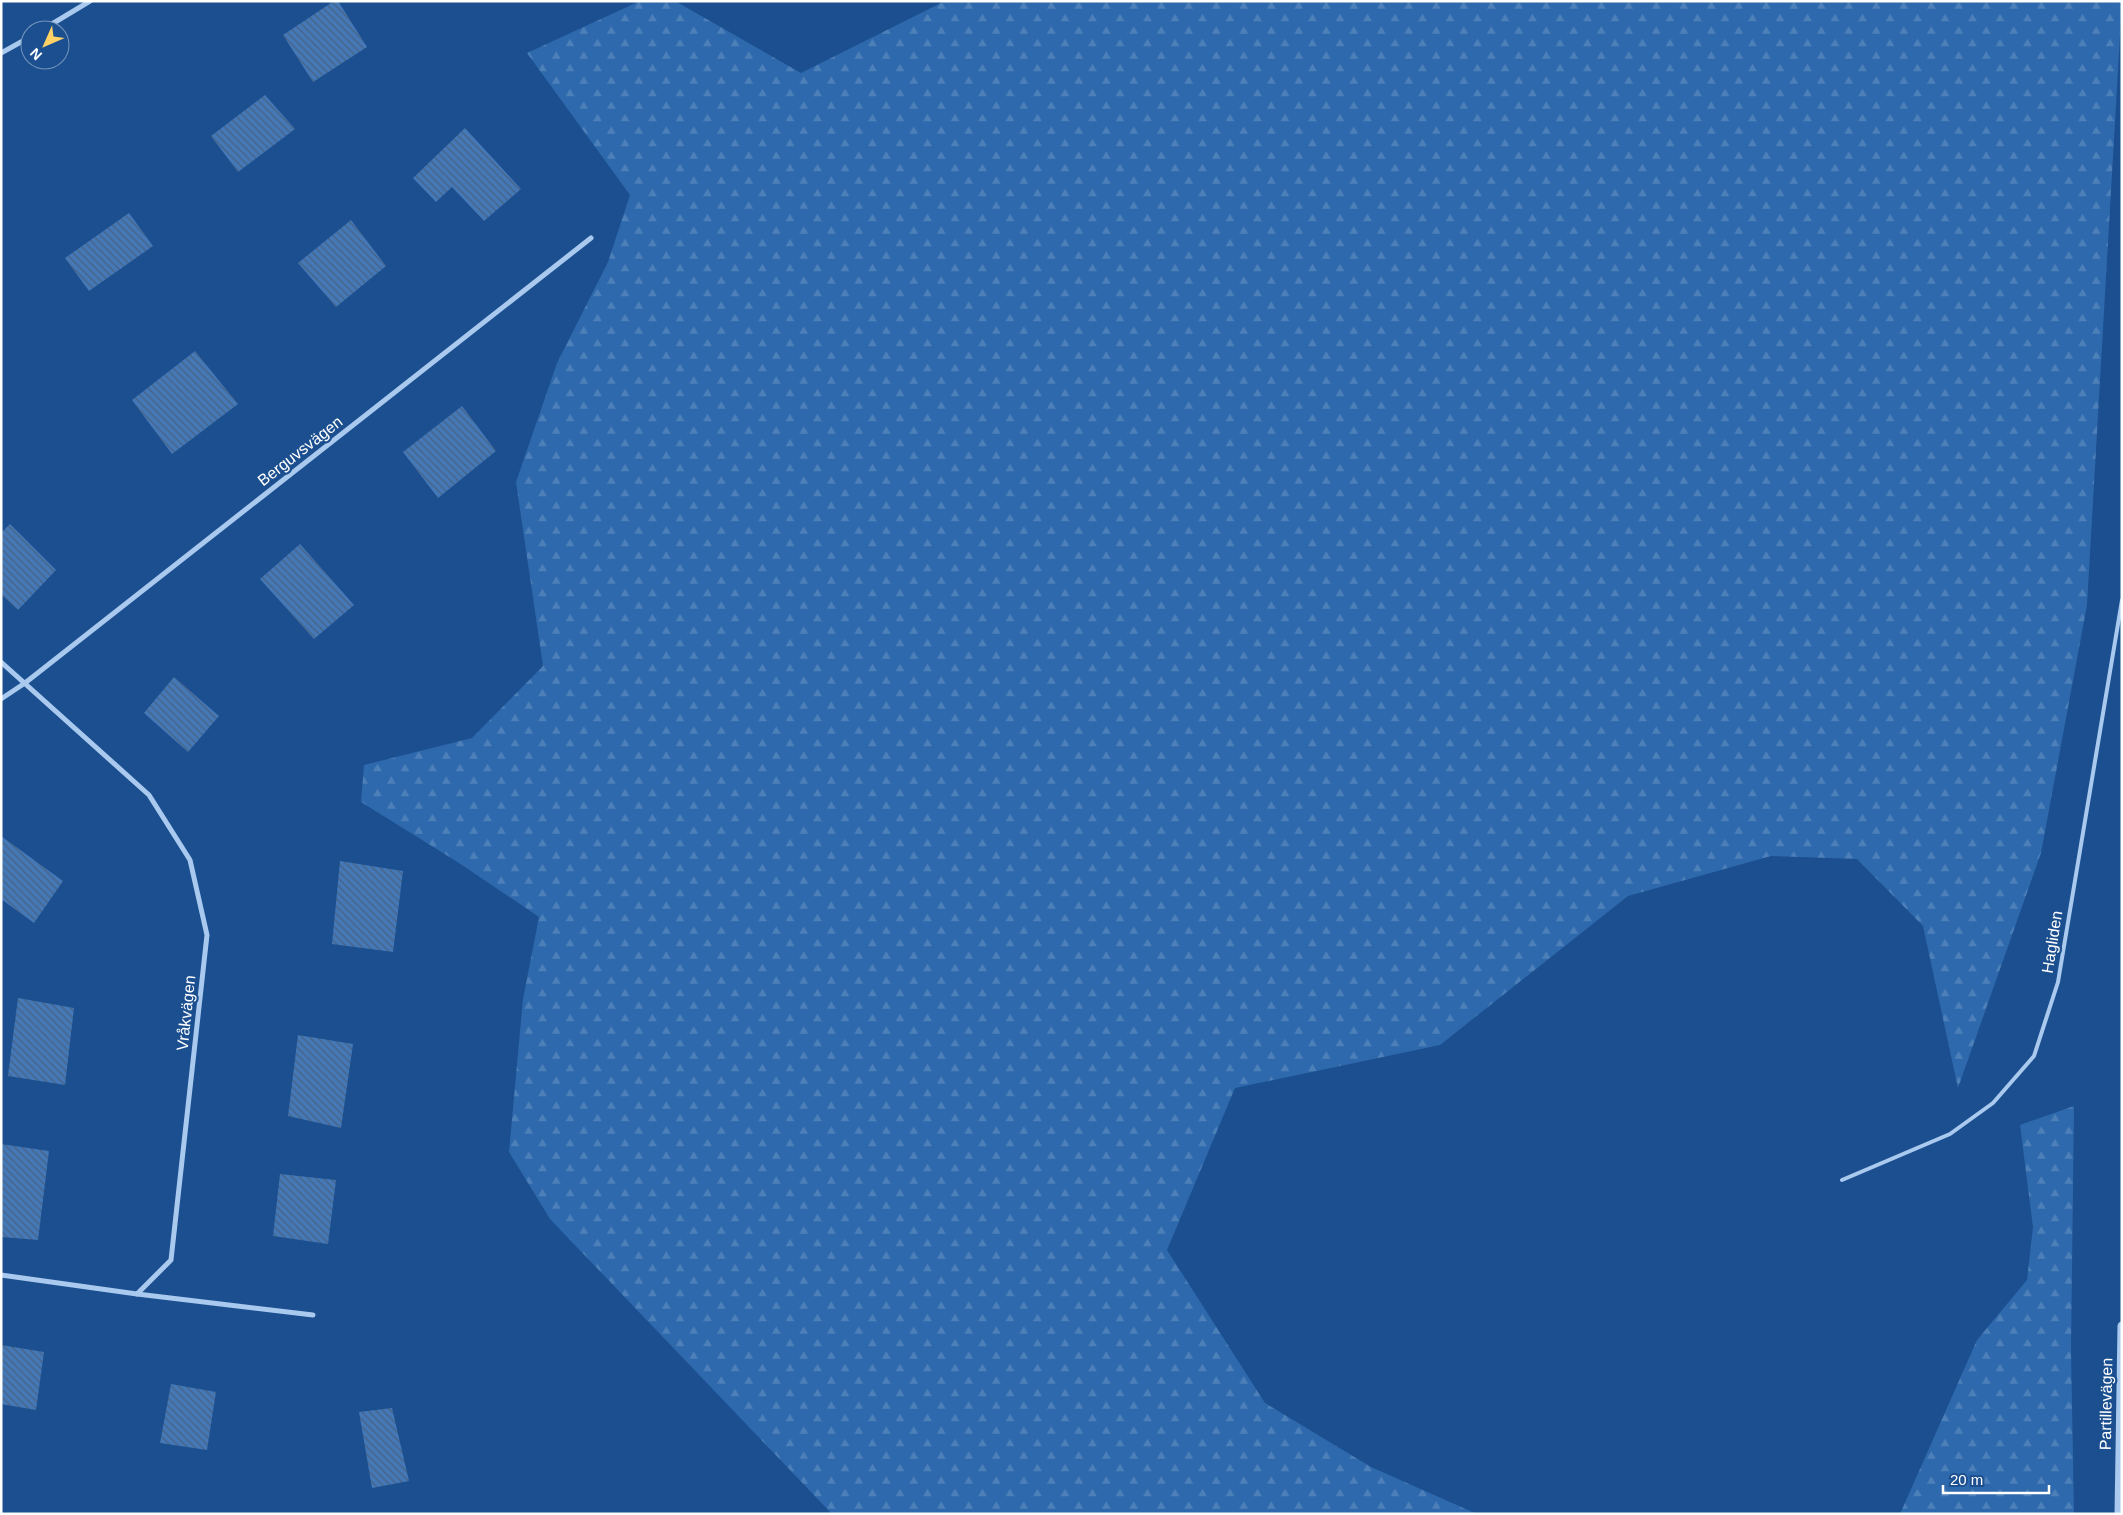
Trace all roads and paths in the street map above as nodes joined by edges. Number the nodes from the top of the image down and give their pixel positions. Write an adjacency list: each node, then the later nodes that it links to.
1 (90, 1): 2 (street)
2 (59, 20)
3 (20, 43): 4 (street)
4 (1, 53)
5 (591, 238): 8 (street, Berguvsvägen)
6 (2122, 600): 10 (lane, Hagliden)
7 (1, 662): 8 (street, Vråkvägen)
8 (25, 683): 9 (street, Berguvsvägen); 12 (street, Vråkvägen)
9 (1, 698)
10 (1842, 1180)
11 (1, 1275): 12 (street)
12 (138, 1294): 13 (street)
13 (313, 1315)
14 (2122, 1326): 15 (street, Partillevägen)
15 (2119, 1514)

